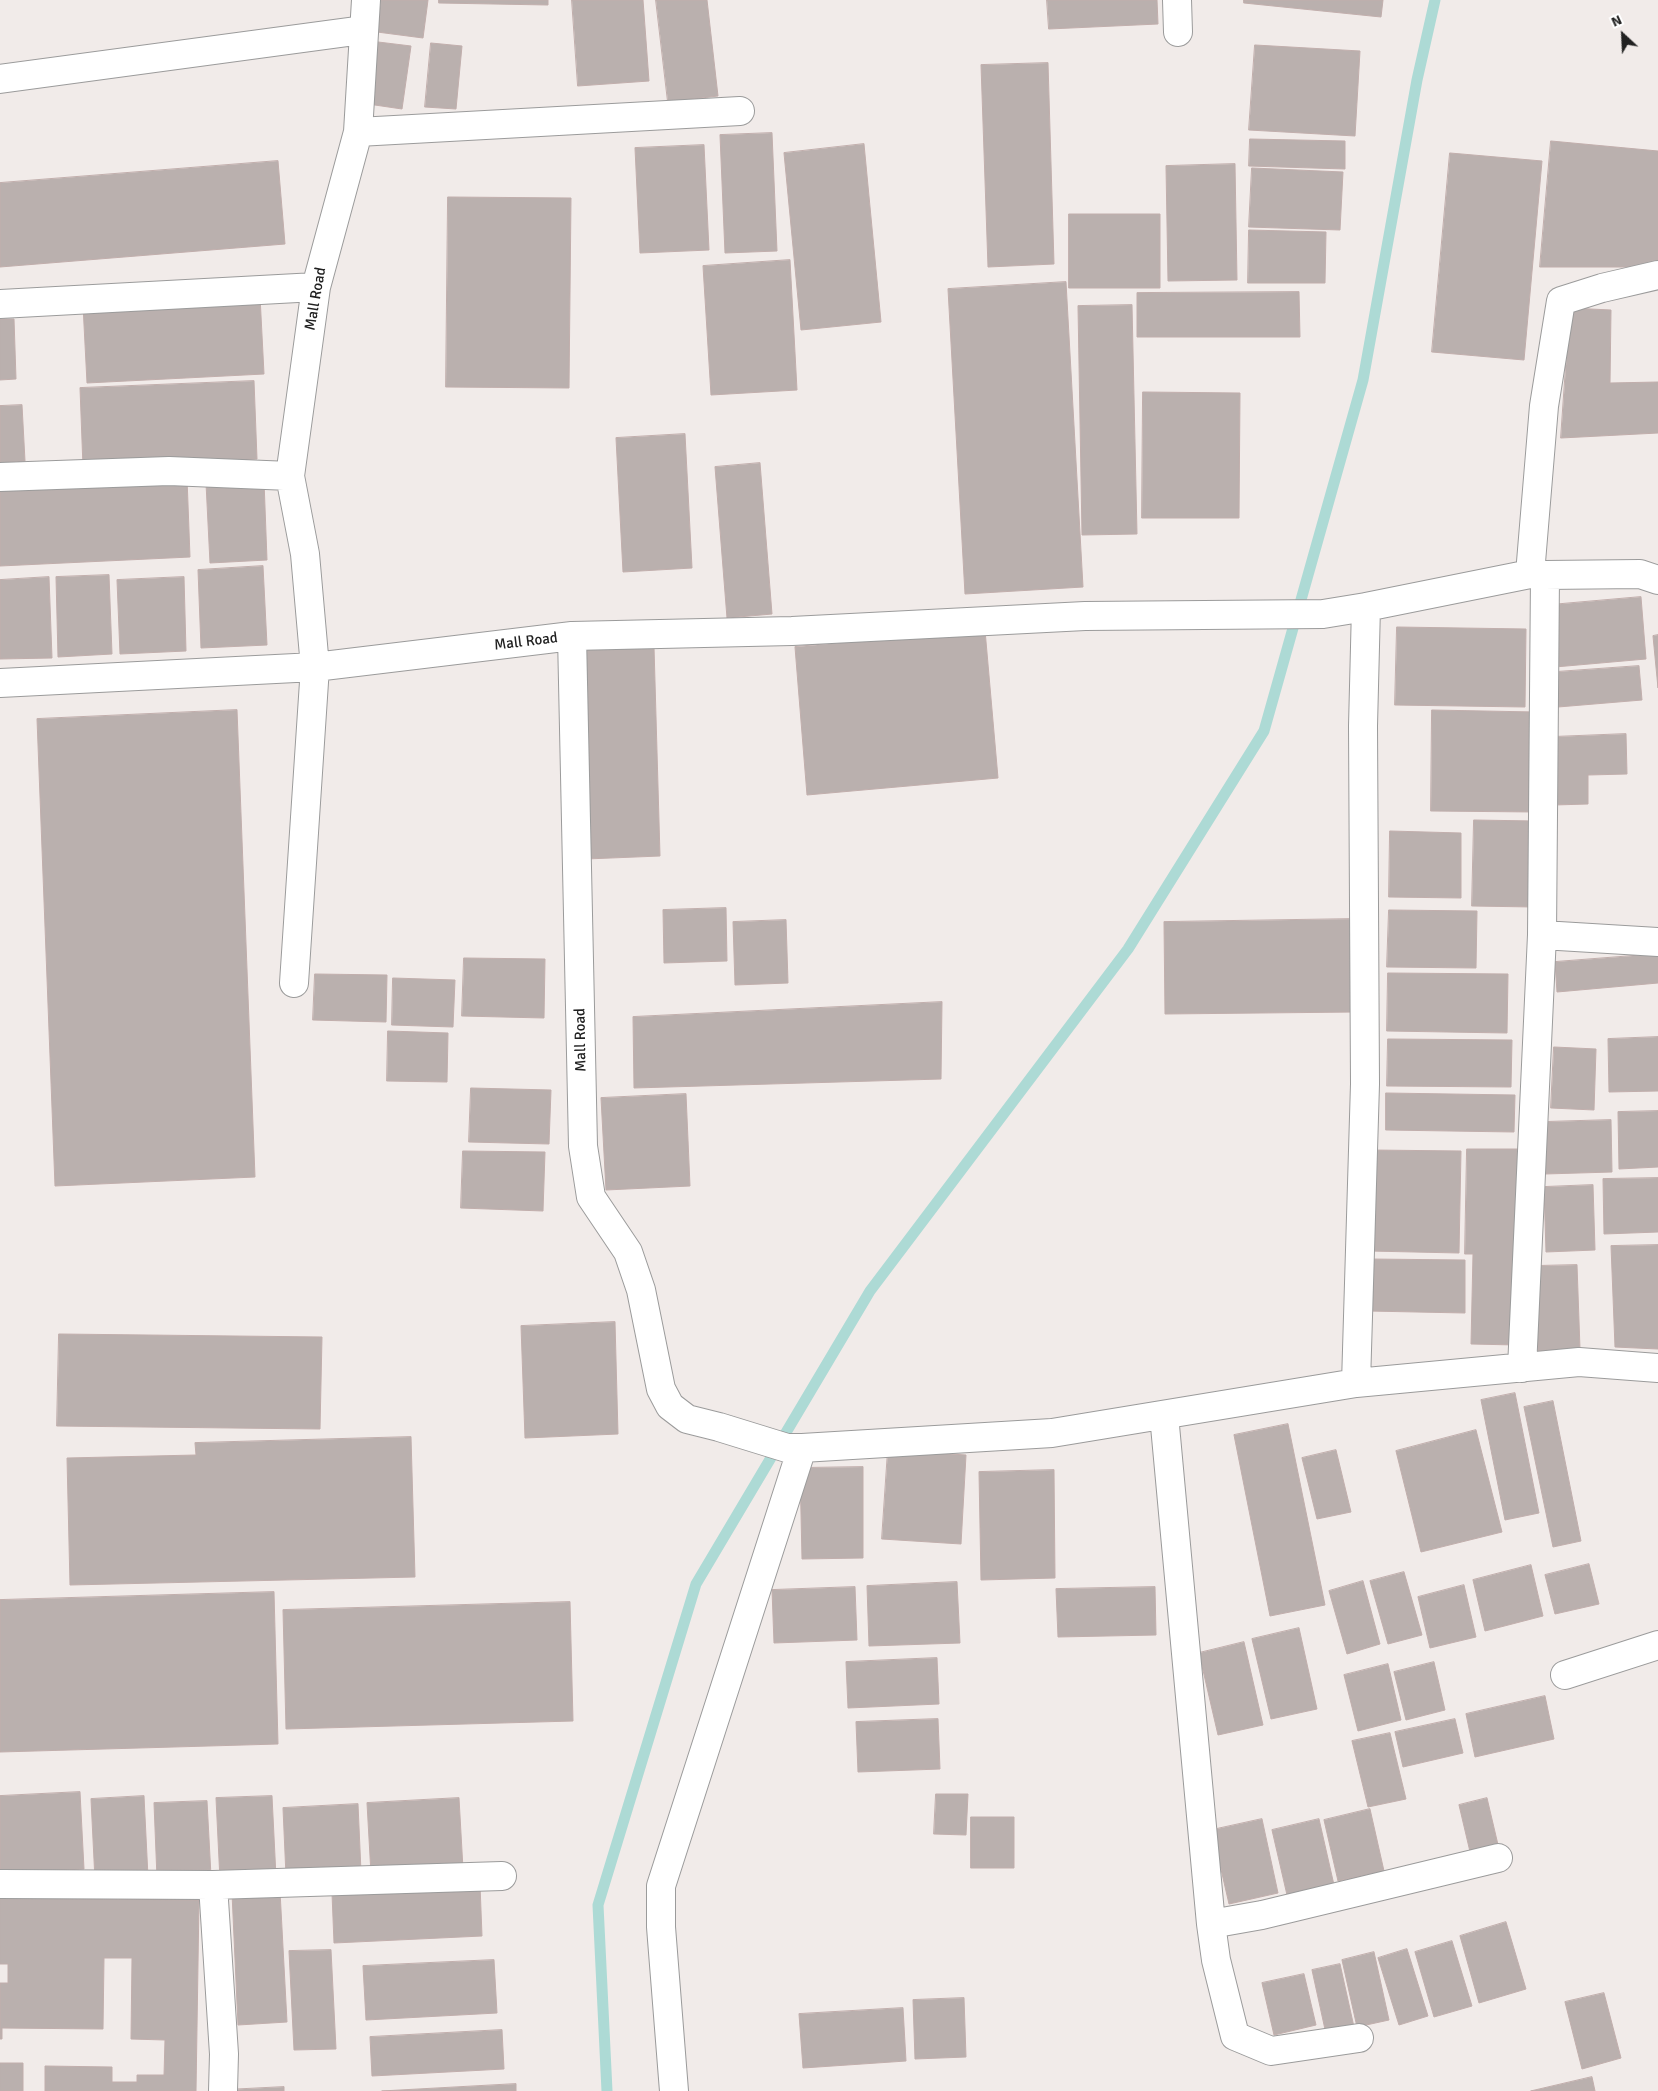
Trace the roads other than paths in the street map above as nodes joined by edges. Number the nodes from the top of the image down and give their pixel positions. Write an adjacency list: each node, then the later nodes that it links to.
1 (366, 0): 3 (street, Mall Road)
2 (1178, 0): 4 (street)
3 (363, 30): 5 (street); 7 (street, Mall Road)
4 (1178, 32)
5 (0, 79)
6 (740, 111): 7 (street)
7 (358, 132): 9 (street, Mall Road)
8 (1658, 274): 13 (street)
9 (316, 287): 10 (street); 11 (street, Mall Road)
10 (0, 304)
11 (290, 476): 12 (street); 17 (street, Mall Road)
12 (0, 477)
13 (1538, 575): 14 (street); 15 (street); 19 (street)
14 (1658, 580)
15 (1366, 607): 16 (street); 24 (street)
16 (572, 636): 17 (street, Mall Road); 26 (street, Mall Road)
17 (315, 667): 18 (street); 21 (street)
18 (0, 683)
19 (1542, 935): 20 (street); 22 (street)
20 (1658, 942)
21 (294, 983)
22 (1522, 1368): 23 (street); 24 (street)
23 (1658, 1368)
24 (1356, 1383): 25 (street)
25 (1164, 1415): 26 (street); 33 (street)
26 (794, 1448): 36 (street)
27 (1658, 1645): 28 (street)
28 (1565, 1675)
29 (1498, 1858): 33 (street)
30 (502, 1876): 32 (street)
31 (0, 1884): 32 (street)
32 (213, 1885): 35 (street)
33 (1211, 1924): 34 (street)
34 (1359, 2038)
35 (223, 2091)
36 (674, 2091)

